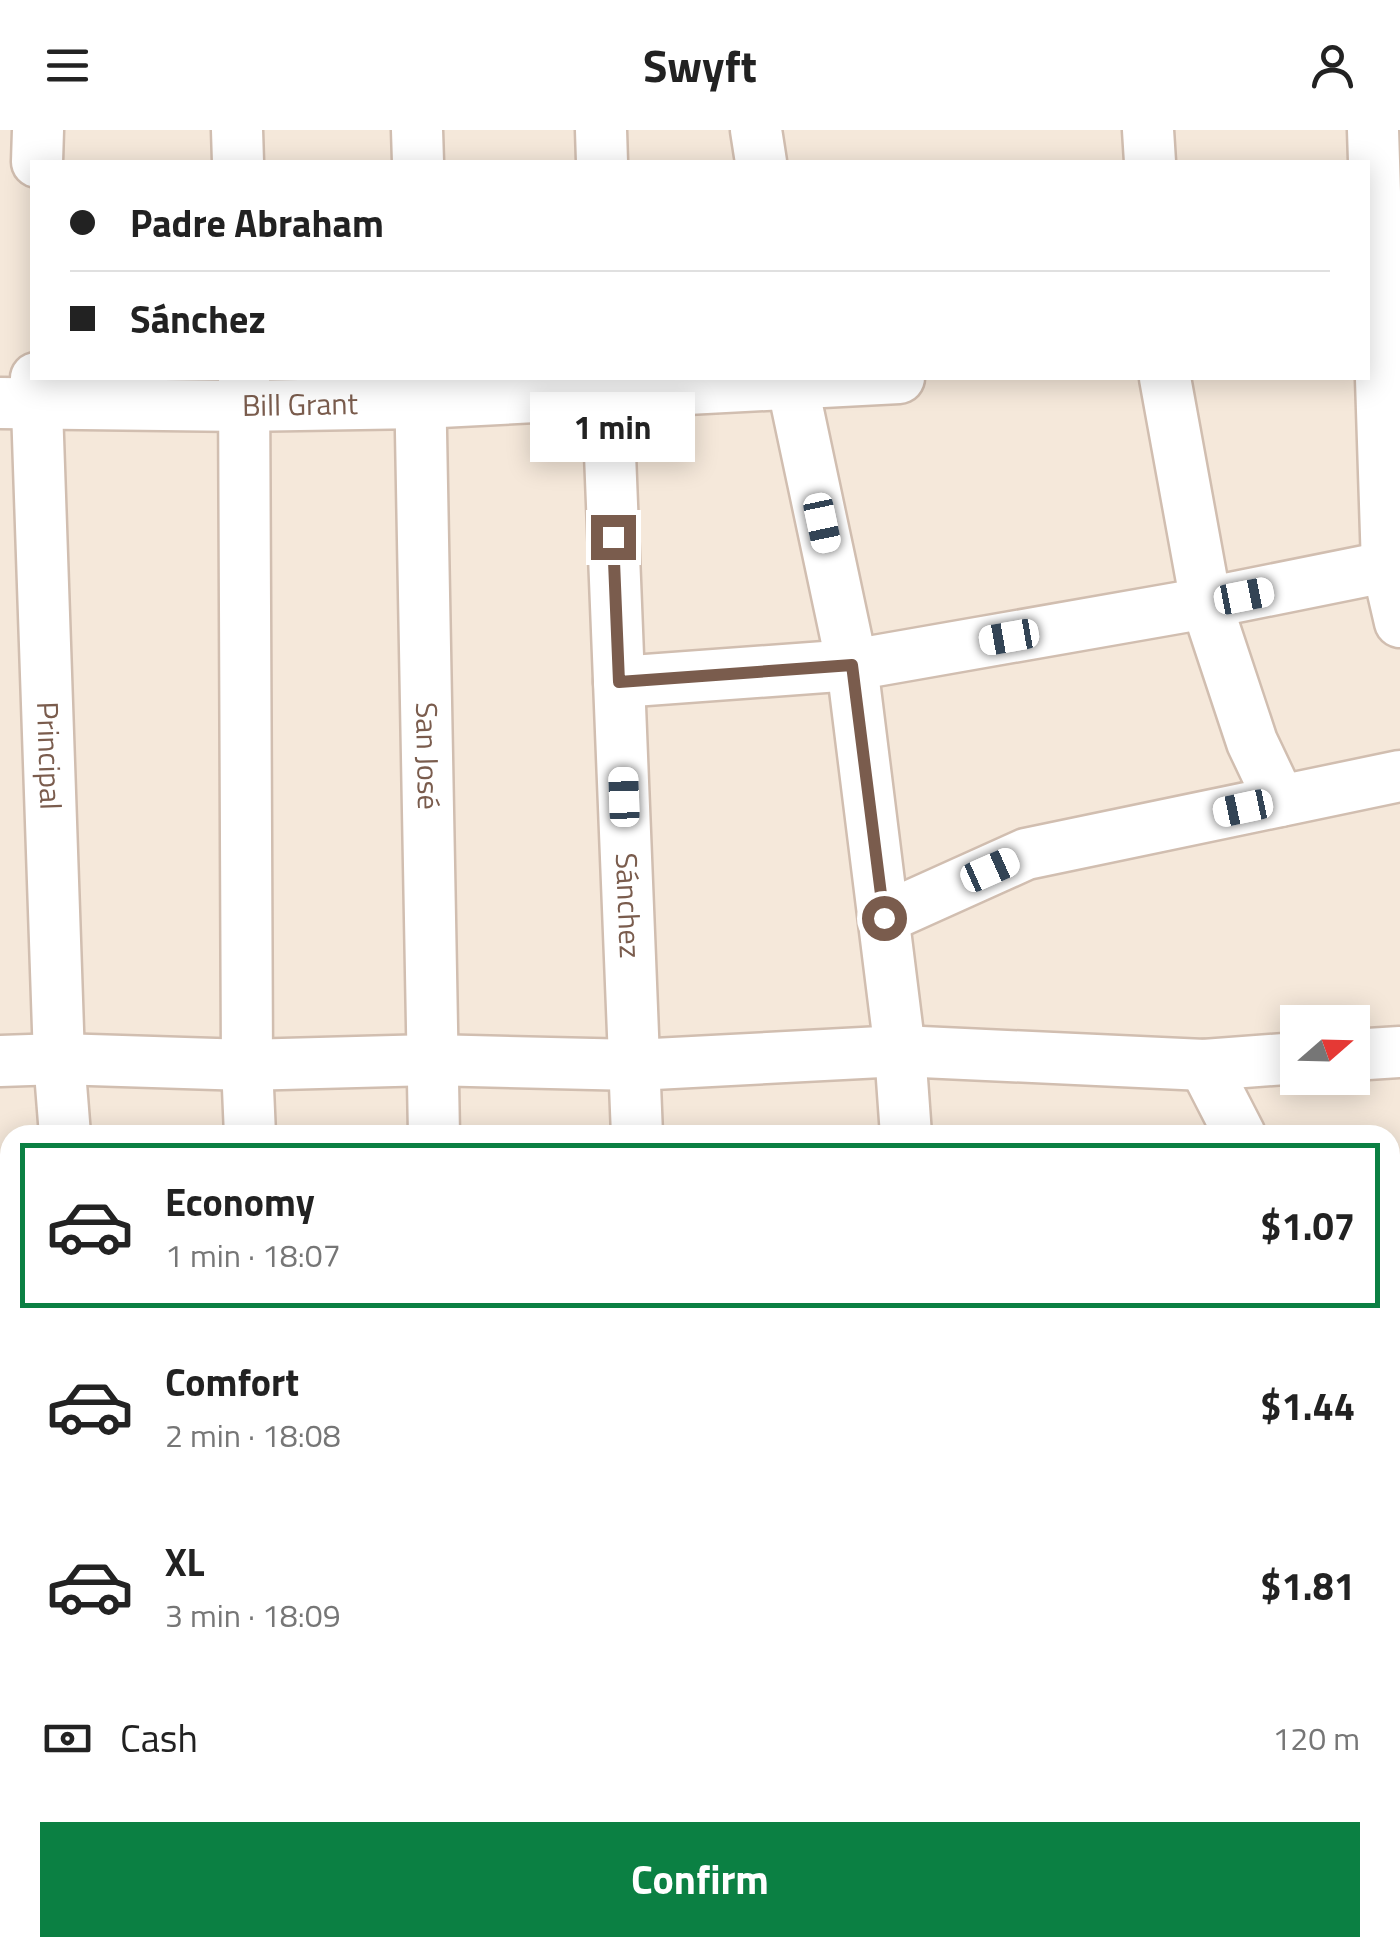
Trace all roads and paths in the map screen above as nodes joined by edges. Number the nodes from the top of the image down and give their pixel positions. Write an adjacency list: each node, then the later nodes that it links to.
1 (38, 130): 8 (street)
2 (237, 130): 9 (street)
3 (417, 130): 10 (street)
4 (601, 130): 11 (street)
5 (756, 130): 12 (street)
6 (1148, 130): 13 (street)
7 (1372, 130): 14 (street)
8 (38, 160)
9 (238, 160)
10 (418, 160)
11 (602, 160)
12 (761, 160)
13 (1150, 160)
14 (1382, 368): 21 (street)
15 (791, 380): 17 (street, Bill Grant); 24 (street)
16 (1165, 380): 22 (street)
17 (607, 384): 18 (street, Bill Grant); 25 (street, Sánchez)
18 (420, 390): 19 (street, Bill Grant); 34 (street, San José)
19 (245, 392): 20 (street, Bill Grant); 36 (street)
20 (24, 394): 32 (street, Principal)
21 (1394, 565): 22 (street); 23 (street)
22 (1206, 603): 24 (street); 27 (street)
23 (1400, 622)
24 (852, 665): 25 (street); 28 (street)
25 (619, 682): 37 (street, Sánchez)
26 (1400, 776): 27 (street)
27 (1280, 801): 28 (street)
28 (884, 918): 29 (street)
29 (900, 1051): 37 (street); 38 (street); 43 (street)
30 (1400, 1052): 31 (street)
31 (1370, 1054)
32 (59, 1059): 35 (street); 36 (street); 39 (street, Principal)
33 (1280, 1059): 38 (street)
34 (430, 1060): 36 (street); 37 (street); 41 (street, San José)
35 (0, 1061)
36 (246, 1065): 40 (street)
37 (634, 1065): 42 (street, Sánchez)
38 (1204, 1065): 44 (street)
39 (64, 1125)
40 (249, 1125)
41 (433, 1125)
42 (637, 1125)
43 (905, 1125)
44 (1235, 1125)

